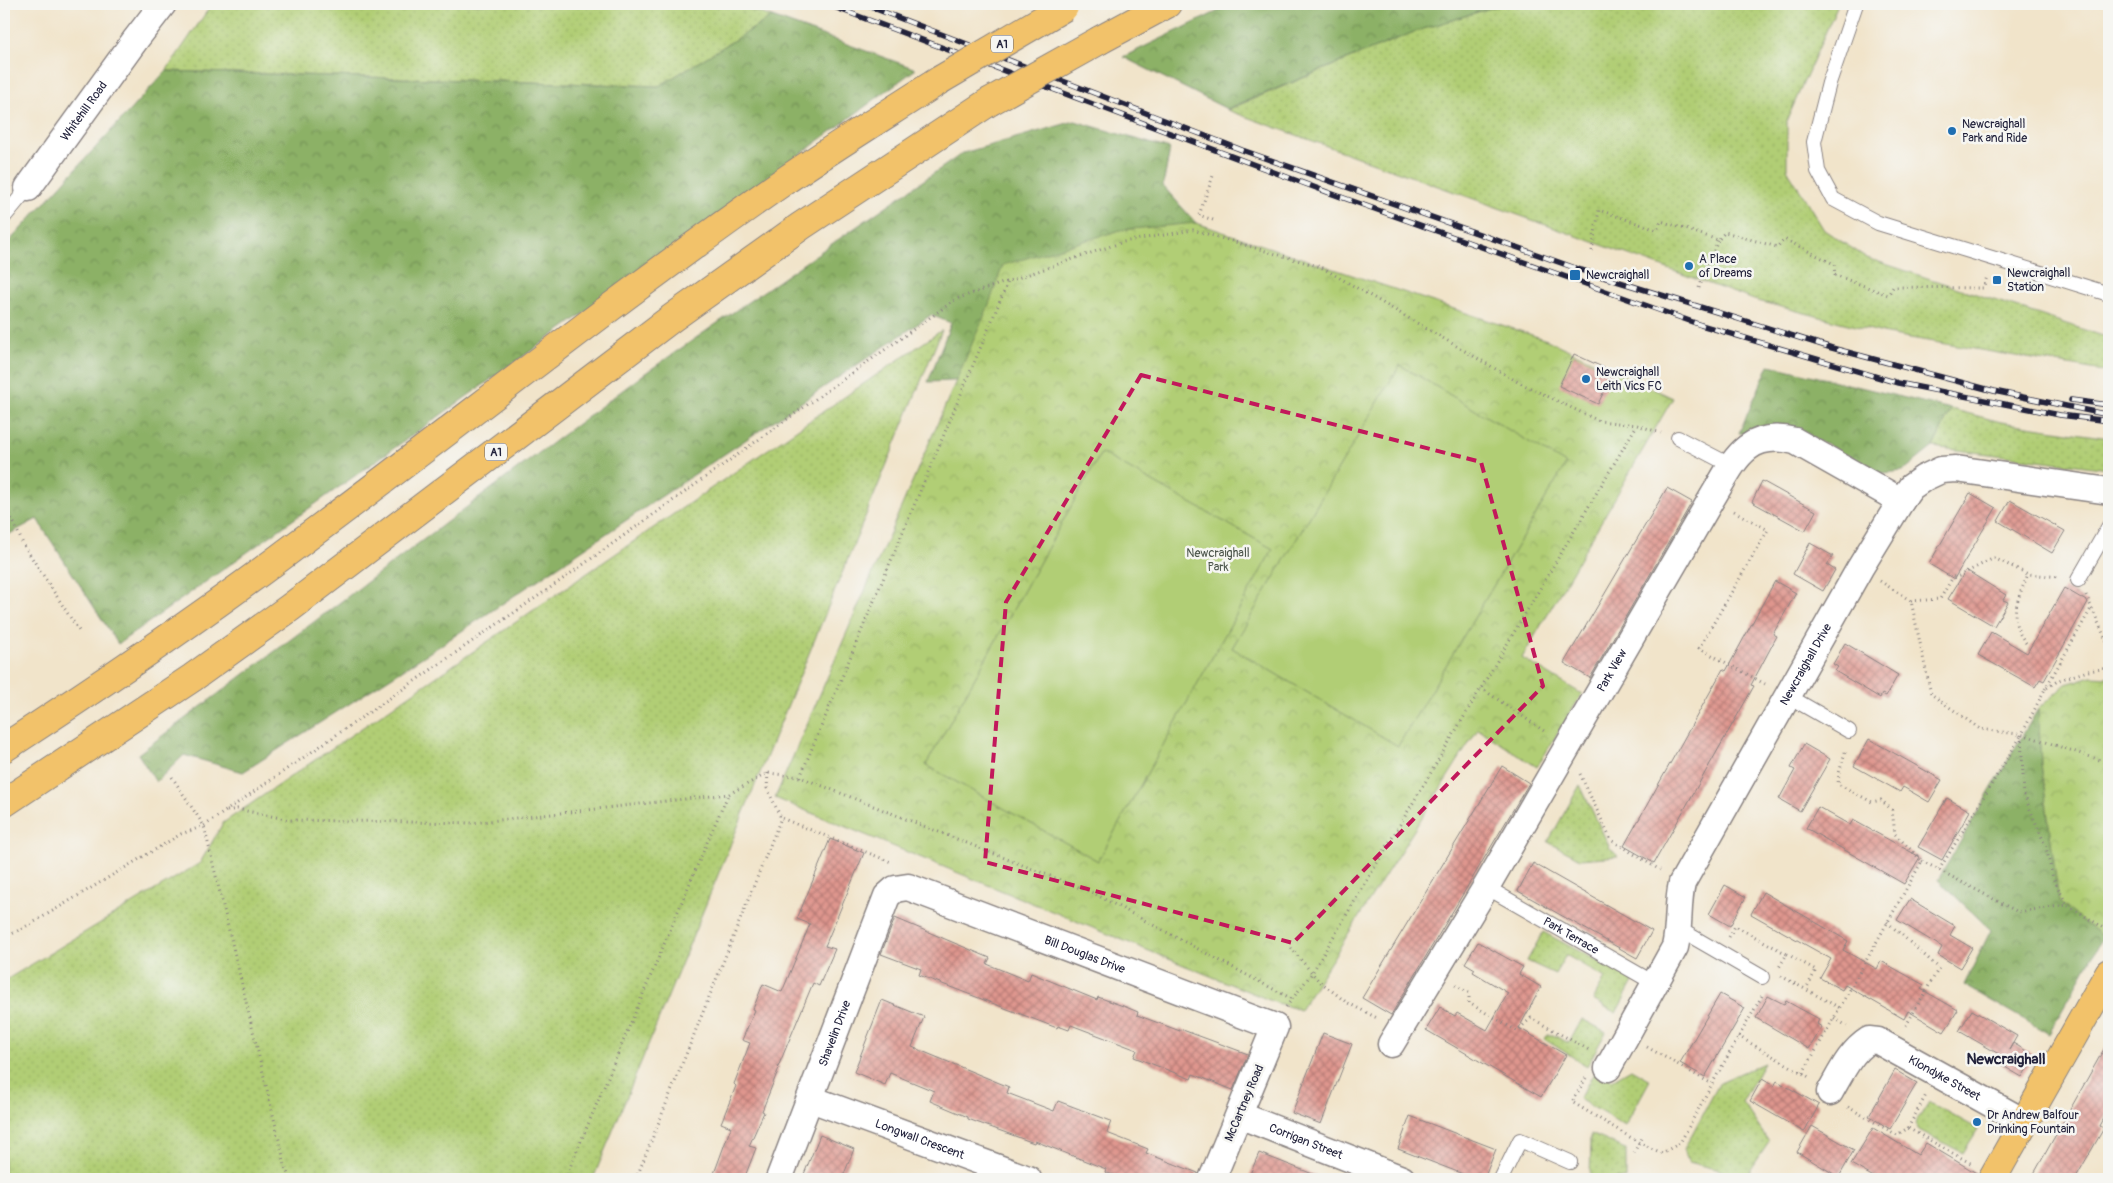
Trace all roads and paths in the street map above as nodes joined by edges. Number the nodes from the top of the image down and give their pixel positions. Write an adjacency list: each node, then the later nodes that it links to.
1 (163, 4): 6 (street, Whitehill Road)
2 (1167, 4): 44 (main road, A1, bridge)
3 (1856, 4): 11 (lane)
4 (1068, 5): 38 (main road, A1, bridge)
5 (1213, 176): 8 (path)
6 (28, 188): 7 (lane, Whitehill Road)
7 (4, 217)
8 (1213, 220)
9 (1718, 240): 10 (path); 11 (path); 13 (path)
10 (1592, 251)
11 (1994, 260): 14 (lane)
12 (1008, 281): 15 (path); 42 (path); 45 (path)
13 (1699, 288)
14 (2109, 294)
15 (1636, 425): 16 (path); 32 (path)
16 (1678, 438): 17 (lane)
17 (1732, 466): 19 (street, Park View); 21 (street, Park View)
18 (2109, 491): 21 (street, Newcraighall Drive)
19 (1712, 498): 34 (path); 37 (street, Park View)
20 (4, 500): 28 (path)
21 (1901, 502): 23 (street, Newcraighall Drive)
22 (2109, 526): 25 (lane)
23 (1860, 568): 26 (path); 34 (street, Newcraighall Drive)
24 (2028, 574): 25 (path); 26 (path); 29 (path)
25 (2078, 580): 27 (path)
26 (1911, 601): 36 (path)
27 (2092, 607): 30 (path); 33 (path)
28 (81, 634)
29 (2026, 643)
30 (2109, 647)
31 (2109, 668): 33 (path)
32 (1481, 688): 37 (path); 62 (path)
33 (2045, 689): 36 (path)
34 (1788, 696): 35 (lane); 50 (street, Newcraighall Drive)
35 (1849, 731): 48 (path)
36 (2021, 736): 39 (path); 49 (path); 53 (path)
37 (1567, 747): 50 (path); 51 (street, Park View)
38 (4, 748)
39 (2109, 763)
40 (768, 773): 42 (path); 43 (path); 46 (path)
41 (172, 777): 47 (path)
42 (800, 777): 68 (path)
43 (729, 794): 45 (path); 90 (path)
44 (4, 804)
45 (224, 812): 47 (path)
46 (781, 818): 52 (path); 91 (path)
47 (204, 826): 57 (path); 89 (path)
48 (1922, 861): 49 (path); 54 (path)
49 (1939, 870): 53 (path)
50 (1682, 883): 55 (street, Newcraighall Drive)
51 (1486, 887): 61 (street, Park View); 66 (lane, Park Terrace)
52 (895, 889): 70 (street, Bill Douglas Drive); 80 (street, Shavelin Drive)
53 (2067, 905): 56 (path)
54 (1887, 922): 69 (path); 74 (path)
55 (1679, 929): 59 (lane); 66 (street, Newcraighall Drive)
56 (2109, 931)
57 (4, 938)
58 (1291, 948): 62 (path)
59 (1719, 953): 60 (path); 65 (lane)
60 (1787, 954): 63 (path); 67 (path)
61 (1435, 972): 73 (street, Park View); 75 (path)
62 (1312, 973): 68 (path); 73 (path)
63 (1775, 973): 65 (path); 67 (path); 72 (path)
64 (2109, 973): 82 (main road)
65 (1762, 977)
66 (1654, 984): 71 (street, Newcraighall Drive)
67 (1806, 989): 69 (path)
68 (1292, 999): 70 (path)
69 (1840, 1008): 76 (path)
70 (1275, 1027): 81 (street, McCartney Road)
71 (1629, 1030): 75 (street, Newcraighall Drive); 78 (path)
72 (1738, 1036): 76 (path); 78 (path)
73 (1396, 1037)
74 (1892, 1049): 77 (street, Klondyke Street); 79 (street, Klondyke Street)
75 (1606, 1062): 85 (path)
76 (1803, 1073): 79 (path)
77 (1938, 1074): 82 (street, Klondyke Street); 83 (path)
78 (1712, 1084): 85 (path)
79 (1830, 1092): 83 (path)
80 (811, 1099): 92 (street, Shavelin Drive); 93 (street, Longwall Crescent)
81 (1240, 1115): 94 (street, McCartney Road); 95 (street, Corrigan Street)
82 (2024, 1122): 88 (main road)
83 (1908, 1128): 88 (path)
84 (1642, 1136): 85 (path)
85 (1638, 1142): 86 (path)
86 (1634, 1153)
87 (1570, 1162): 96 (lane)
88 (1993, 1178)
89 (290, 1179)
90 (565, 1179)
91 (636, 1179)
92 (779, 1179)
93 (1028, 1179)
94 (1212, 1179)
95 (1402, 1179)
96 (1501, 1179)

